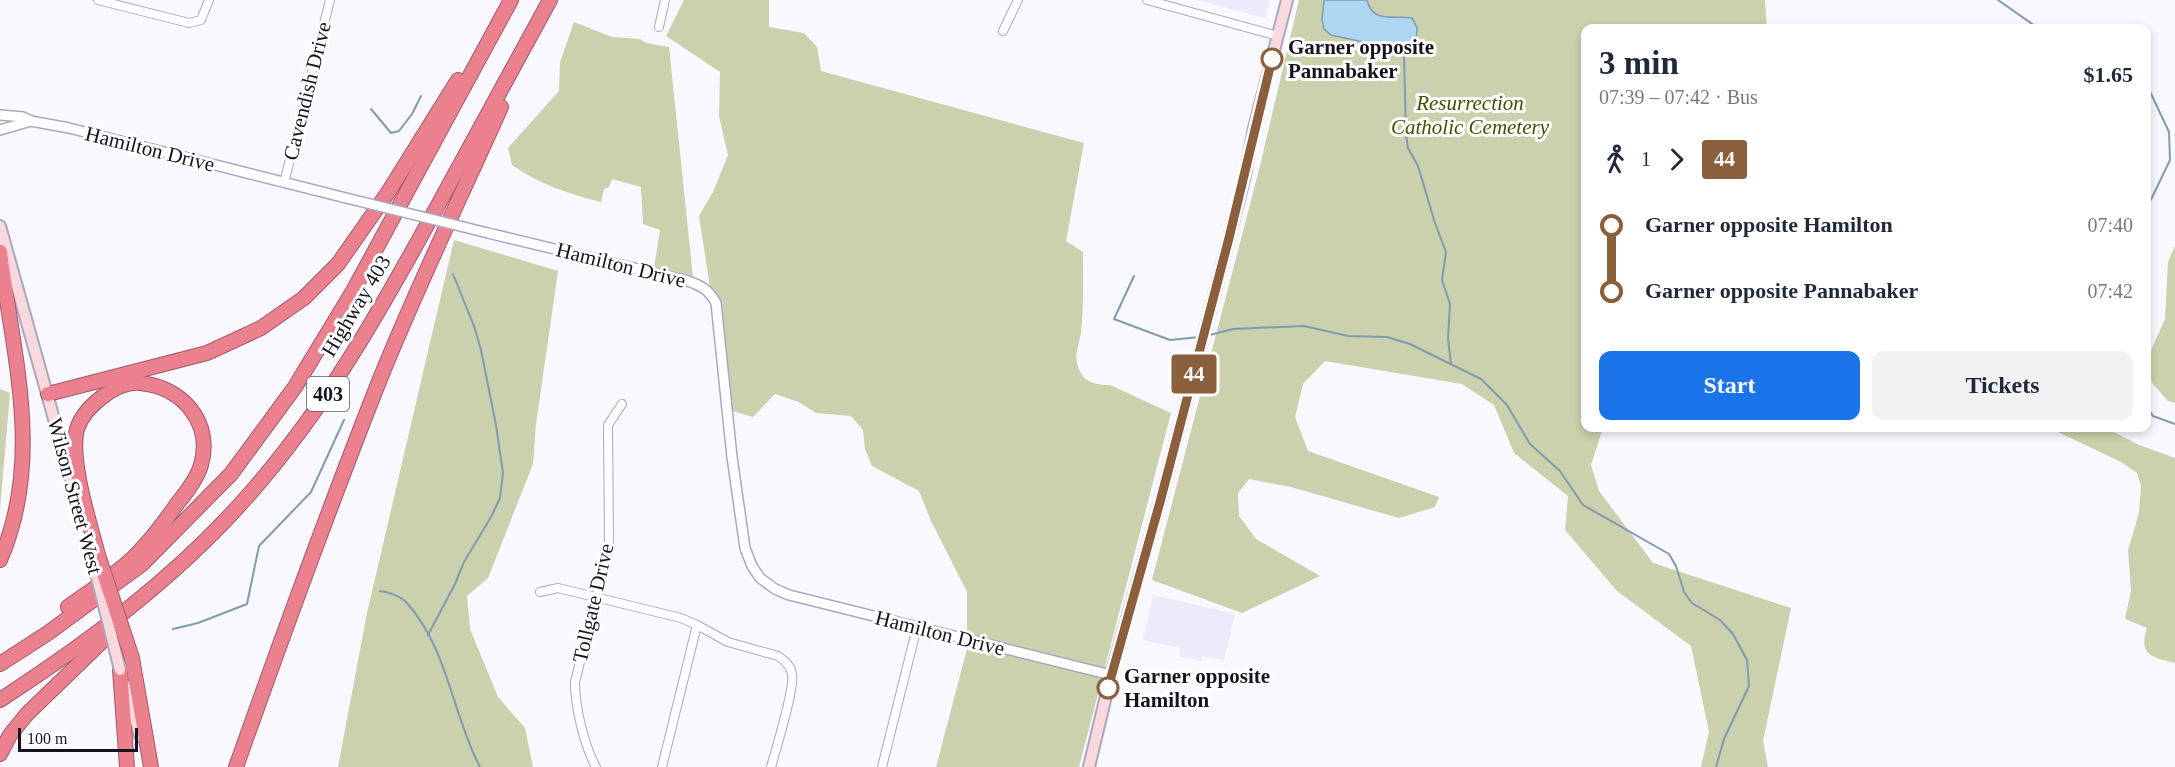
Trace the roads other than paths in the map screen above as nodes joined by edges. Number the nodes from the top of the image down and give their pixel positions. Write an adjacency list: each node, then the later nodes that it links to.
1 (101, 0): 2 (street)
2 (208, 0)
3 (330, 0): 17 (street, Cavendish Drive)
4 (550, 0): 10 (highway, Highway 403 / 403)
5 (665, 0): 11 (street)
6 (1018, 0): 12 (street)
7 (1147, 0): 13 (street)
8 (1287, 0): 13 (main road)
9 (508, 6): 20 (highway); 30 (highway, Highway 403 / 403)
10 (542, 15): 24 (highway, Highway 403 / 403); 37 (highway)
11 (659, 27)
12 (1004, 31)
13 (1278, 36): 32 (main road)
14 (0, 115): 15 (street, Hamilton Drive)
15 (31, 121): 16 (street, Hamilton Drive); 17 (street, Hamilton Drive)
16 (0, 130)
17 (284, 183): 28 (street, Hamilton Drive, bridge)
18 (0, 226): 20 (main road, Wilson Street West)
19 (0, 252): 23 (highway)
20 (48, 394): 22 (main road, Wilson Street West)
21 (622, 404): 26 (street, Tollgate Drive)
22 (95, 554): 29 (highway); 31 (main road, Wilson Street West, bridge); 36 (highway, bridge)
23 (0, 560)
24 (162, 583): 33 (highway, Highway 403 / 403); 34 (highway)
25 (540, 592): 26 (street)
26 (597, 597): 27 (street); 38 (street, Tollgate Drive)
27 (697, 625): 39 (street); 40 (street)
28 (917, 627): 32 (street, Hamilton Drive); 41 (street)
29 (0, 657)
30 (0, 664)
31 (120, 670): 35 (highway); 36 (main road, Wilson Street West)
32 (1111, 675): 42 (main road)
33 (0, 700)
34 (0, 754)
35 (127, 767)
36 (150, 767)
37 (236, 767)
38 (596, 767)
39 (662, 767)
40 (771, 767)
41 (882, 767)
42 (1089, 767)

